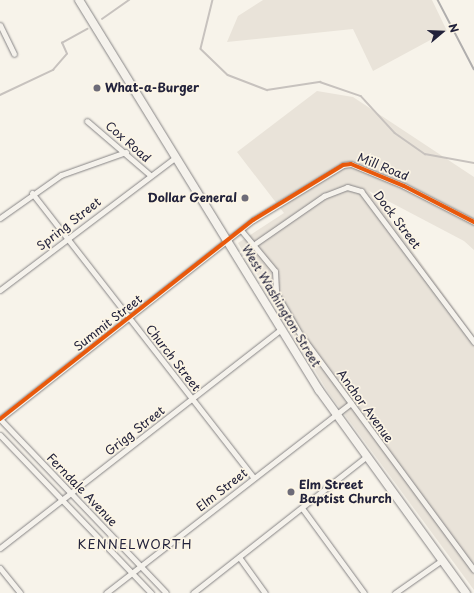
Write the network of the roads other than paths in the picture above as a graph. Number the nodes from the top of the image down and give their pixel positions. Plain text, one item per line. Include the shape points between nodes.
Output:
1 (79, 0) edge
2 (0, 25) edge
3 (14, 54) dead end
4 (87, 121) dead end
5 (126, 152) junction
6 (176, 157) junction
7 (150, 175) junction
8 (32, 193) junction
9 (0, 218) edge
10 (474, 222) edge
11 (241, 230) junction
12 (67, 238) junction
13 (227, 241) junction
14 (256, 243) junction
15 (0, 290) edge
16 (129, 319) junction
17 (281, 329) junction
18 (474, 342) edge
19 (192, 399) junction
20 (351, 403) junction
21 (336, 414) junction
22 (0, 419) edge
23 (0, 435) edge
24 (367, 456) junction
25 (254, 478) junction
26 (71, 493) junction
27 (62, 500) junction
28 (302, 508) junction
29 (0, 548) edge
30 (239, 557) junction
31 (442, 560) junction
32 (141, 567) junction
33 (0, 568) edge
34 (474, 570) edge
35 (132, 574) junction
36 (20, 593) edge
37 (106, 593) edge
38 (151, 593) edge
39 (166, 593) edge
40 (193, 593) edge
41 (265, 593) edge
42 (364, 593) edge
43 (396, 593) edge
44 (466, 593) edge

1 - 6 main road, West Washington Street
2 - 3 street
4 - 5 street, Cox Road
5 - 7 street, Cox Road
5 - 8 street via 82,165
6 - 7 street, Cox Road
6 - 13 main road, West Washington Street
7 - 12 street, Spring Street
8 - 9 street
8 - 12 street, Church Street
10 - 11 street, Mill Road via 404,186 348,164 264,212
11 - 13 street, Mill Road
11 - 14 street, Anchor Avenue
12 - 15 street, Spring Street
12 - 16 street, Church Street
13 - 16 street, Summit Street
13 - 17 main road, West Washington Street
14 - 18 street, Dock Street via 324,196 347,187 361,191
14 - 20 street, Anchor Avenue via 275,271 274,289 291,320
16 - 19 street, Church Street
16 - 22 street, Summit Street
17 - 19 street, Grigg Street
17 - 21 main road, West Washington Street
19 - 25 street, Church Street
19 - 26 street, Grigg Street
20 - 21 street, Elm Street
20 - 34 street, Anchor Avenue
21 - 24 main road, West Washington Street
21 - 25 street, Elm Street
22 - 26 street, Ferndale Avenue
23 - 27 street, Ferndale Avenue
24 - 28 street
24 - 31 main road, West Washington Street
25 - 32 street, Elm Street
26 - 27 street, Grigg Street
26 - 32 street, Ferndale Avenue
27 - 29 street, Grigg Street
27 - 35 street, Ferndale Avenue
28 - 30 street
28 - 42 street
30 - 40 street
30 - 41 street
31 - 43 street
31 - 44 main road, West Washington Street
32 - 35 street, Elm Street
32 - 39 street, Ferndale Avenue
33 - 36 street
35 - 37 street, Elm Street
35 - 38 street, Ferndale Avenue

